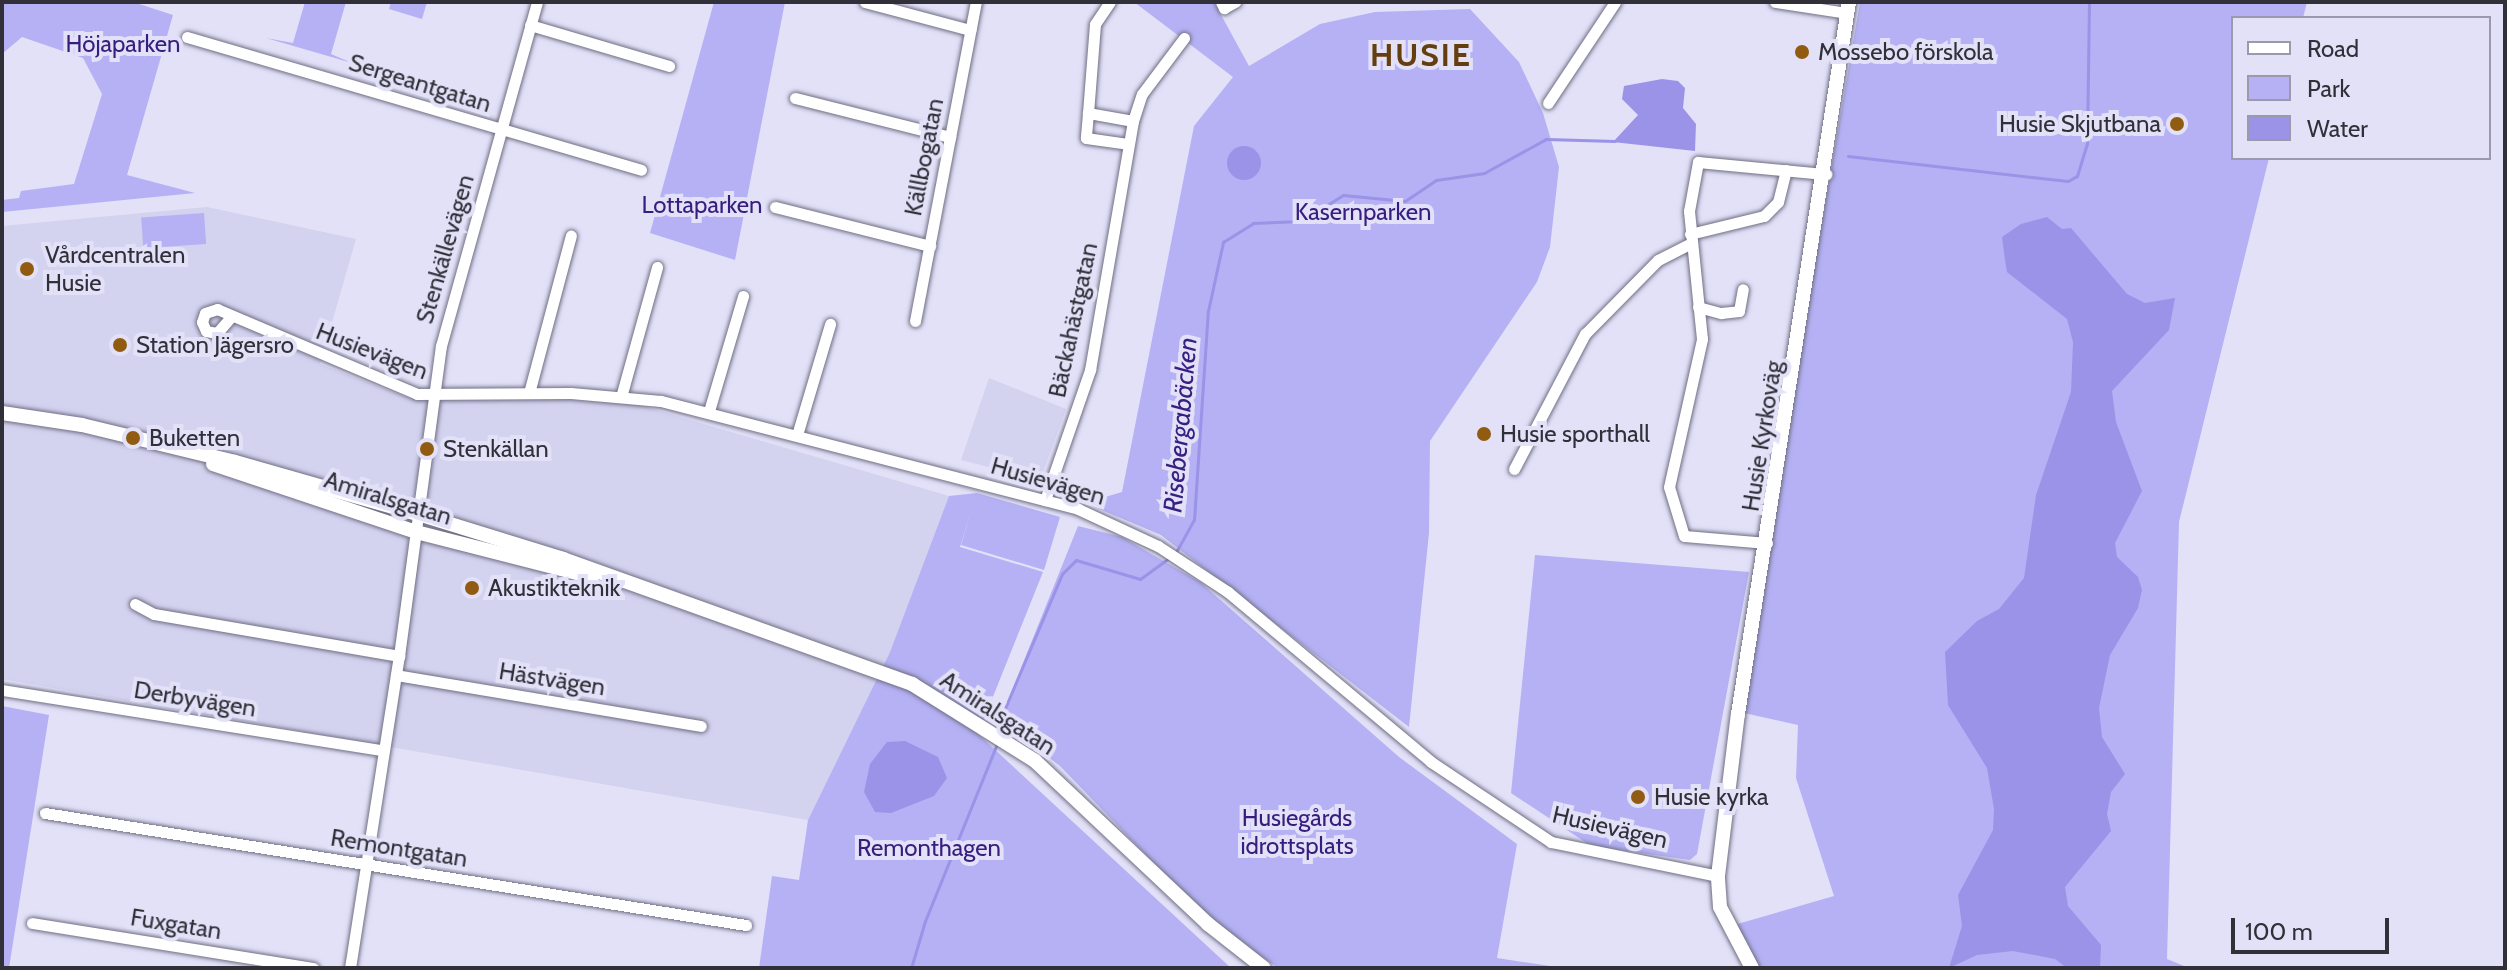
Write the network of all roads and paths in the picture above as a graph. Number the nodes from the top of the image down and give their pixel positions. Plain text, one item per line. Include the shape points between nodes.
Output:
1 (537, 2) edge
2 (865, 2) edge
3 (976, 2) edge
4 (1110, 2) edge
5 (1221, 2) edge
6 (1235, 2) edge
7 (1615, 2) edge
8 (1775, 2) edge
9 (1848, 8) edge
10 (530, 25) junction
11 (970, 30) junction
12 (187, 37) dead end
13 (1184, 38) dead end
14 (669, 66) dead end
15 (795, 98) dead end
16 (1548, 103) dead end
17 (1088, 113) junction
18 (1133, 121) junction
19 (501, 131) junction
20 (950, 137) junction
21 (1128, 144) junction
22 (641, 170) dead end
23 (1786, 170) junction
24 (1826, 174) junction
25 (775, 207) dead end
26 (571, 235) dead end
27 (1690, 239) junction
28 (930, 246) junction
29 (657, 267) dead end
30 (1743, 289) dead end
31 (743, 296) dead end
32 (1698, 307) junction
33 (230, 318) dead end
34 (915, 321) dead end
35 (830, 324) dead end
36 (529, 393) junction
37 (621, 397) junction
38 (433, 398) junction
39 (709, 411) junction
40 (2, 413) edge
41 (797, 435) junction
42 (163, 445) junction
43 (1514, 469) dead end
44 (1045, 500) junction
45 (418, 514) junction
46 (416, 532) junction
47 (1767, 543) junction
48 (651, 590) junction
49 (135, 604) dead end
50 (399, 656) junction
51 (396, 675) junction
52 (2, 690) edge
53 (701, 726) dead end
54 (382, 750) junction
55 (45, 813) dead end
56 (365, 866) junction
57 (1718, 876) junction
58 (32, 923) dead end
59 (746, 925) dead end
60 (313, 968) edge
61 (350, 968) edge
62 (1264, 968) edge
63 (1752, 968) edge

1 - 10 street, Stenkällevägen
2 - 11 street
3 - 11 street, Källbogatan
4 - 17 street via 1095,24
5 - 6 street via 1224,8
7 - 16 street
8 - 9 street
9 - 24 street, Husie Kyrkoväg
10 - 14 street
10 - 19 street, Stenkällevägen
11 - 20 street, Källbogatan
12 - 19 street, Sergeantgatan
13 - 18 street, Bäckahästgatan via 1142,94
15 - 20 street
17 - 18 street
17 - 21 street via 1086,138
18 - 21 street, Bäckahästgatan
19 - 22 street, Sergeantgatan
19 - 38 street, Stenkällevägen via 444,333
20 - 28 street, Källbogatan
21 - 44 street, Bäckahästgatan via 1090,370
23 - 24 street
23 - 27 street via 1778,202 1764,216
23 - 27 street via 1698,162
24 - 47 street, Husie Kyrkoväg
25 - 28 street
26 - 36 street
27 - 32 street
27 - 43 street via 1658,260 1585,334
28 - 34 street, Källbogatan
29 - 37 street
30 - 32 street via 1739,311
31 - 39 street
32 - 47 street via 1702,339 1669,487 1684,536
33 - 38 street, Husievägen
35 - 41 street
36 - 37 street, Husievägen
36 - 38 street, Husievägen
37 - 39 street, Husievägen
38 - 45 street, Stenkällevägen
39 - 41 street, Husievägen
40 - 42 street, Amiralsgatan
41 - 44 street, Husievägen
42 - 45 street, Amiralsgatan
42 - 46 street, Amiralsgatan
44 - 57 street, Husievägen via 1113,523 1187,563 1492,808 1551,842
45 - 46 street, Stenkällevägen
45 - 48 street, Amiralsgatan
46 - 48 street, Amiralsgatan
46 - 50 street, Stenkällevägen
47 - 57 street, Husie Kyrkoväg
48 - 62 street, Amiralsgatan via 912,684 978,721 1059,780 1208,924
49 - 50 street via 154,614
50 - 51 street, Stenkällevägen
51 - 53 street, Hästvägen
51 - 54 street, Stenkällevägen
52 - 54 street, Derbyvägen
54 - 56 street
55 - 56 street, Remontgatan
56 - 59 street, Remontgatan
56 - 61 street
57 - 63 street via 1720,907
58 - 60 street, Fuxgatan

